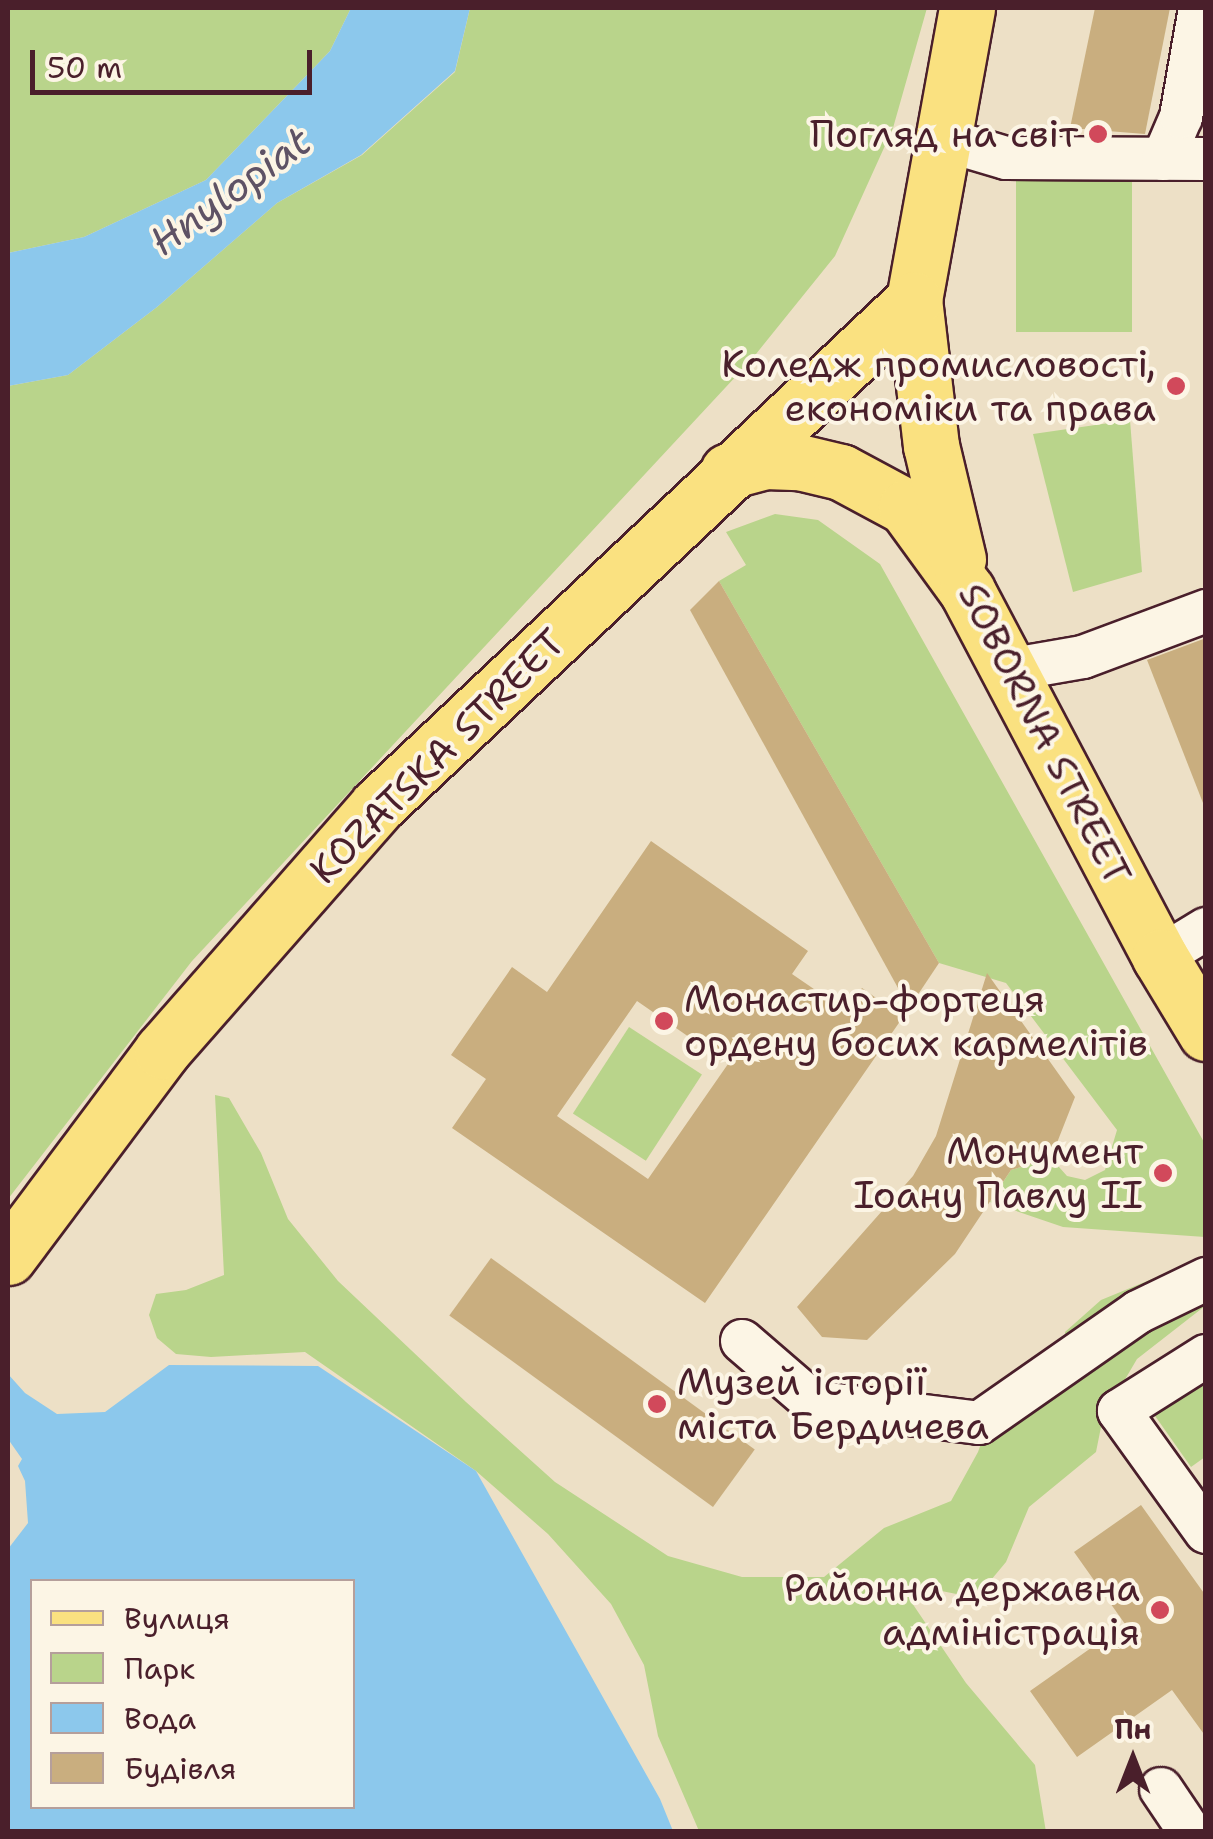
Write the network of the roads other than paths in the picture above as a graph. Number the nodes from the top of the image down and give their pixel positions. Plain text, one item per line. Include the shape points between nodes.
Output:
1 (967, 8) edge
2 (1200, 8) edge
3 (942, 139) junction
4 (1163, 159) junction
5 (1206, 159) edge
6 (914, 300) junction
7 (728, 471) junction
8 (967, 591) junction
9 (1206, 611) edge
10 (1008, 670) junction
11 (1206, 929) edge
12 (1160, 957) junction
13 (1206, 1034) edge
14 (8, 1256) edge
15 (1206, 1279) edge
16 (742, 1341) dead end
17 (1206, 1356) edge
18 (1206, 1532) edge
19 (1161, 1789) dead end
20 (1190, 1832) edge

1 - 3 main road, SOBORNA STREET
2 - 4 lane via 1181,117
3 - 4 lane via 1006,158
3 - 6 main road, SOBORNA STREET
4 - 5 lane
6 - 7 main road, KOZATSKA STREET
6 - 8 main road, SOBORNA STREET via 931,446
7 - 8 main road via 765,461 799,462 879,490 906,507
7 - 14 main road, KOZATSKA STREET via 376,806 162,1051
8 - 10 main road, SOBORNA STREET
9 - 10 lane via 1082,657
10 - 12 main road, SOBORNA STREET
11 - 12 lane
12 - 13 main road, SOBORNA STREET
15 - 16 lane via 1138,1312 978,1424 812,1402
17 - 18 lane via 1120,1411
19 - 20 lane

